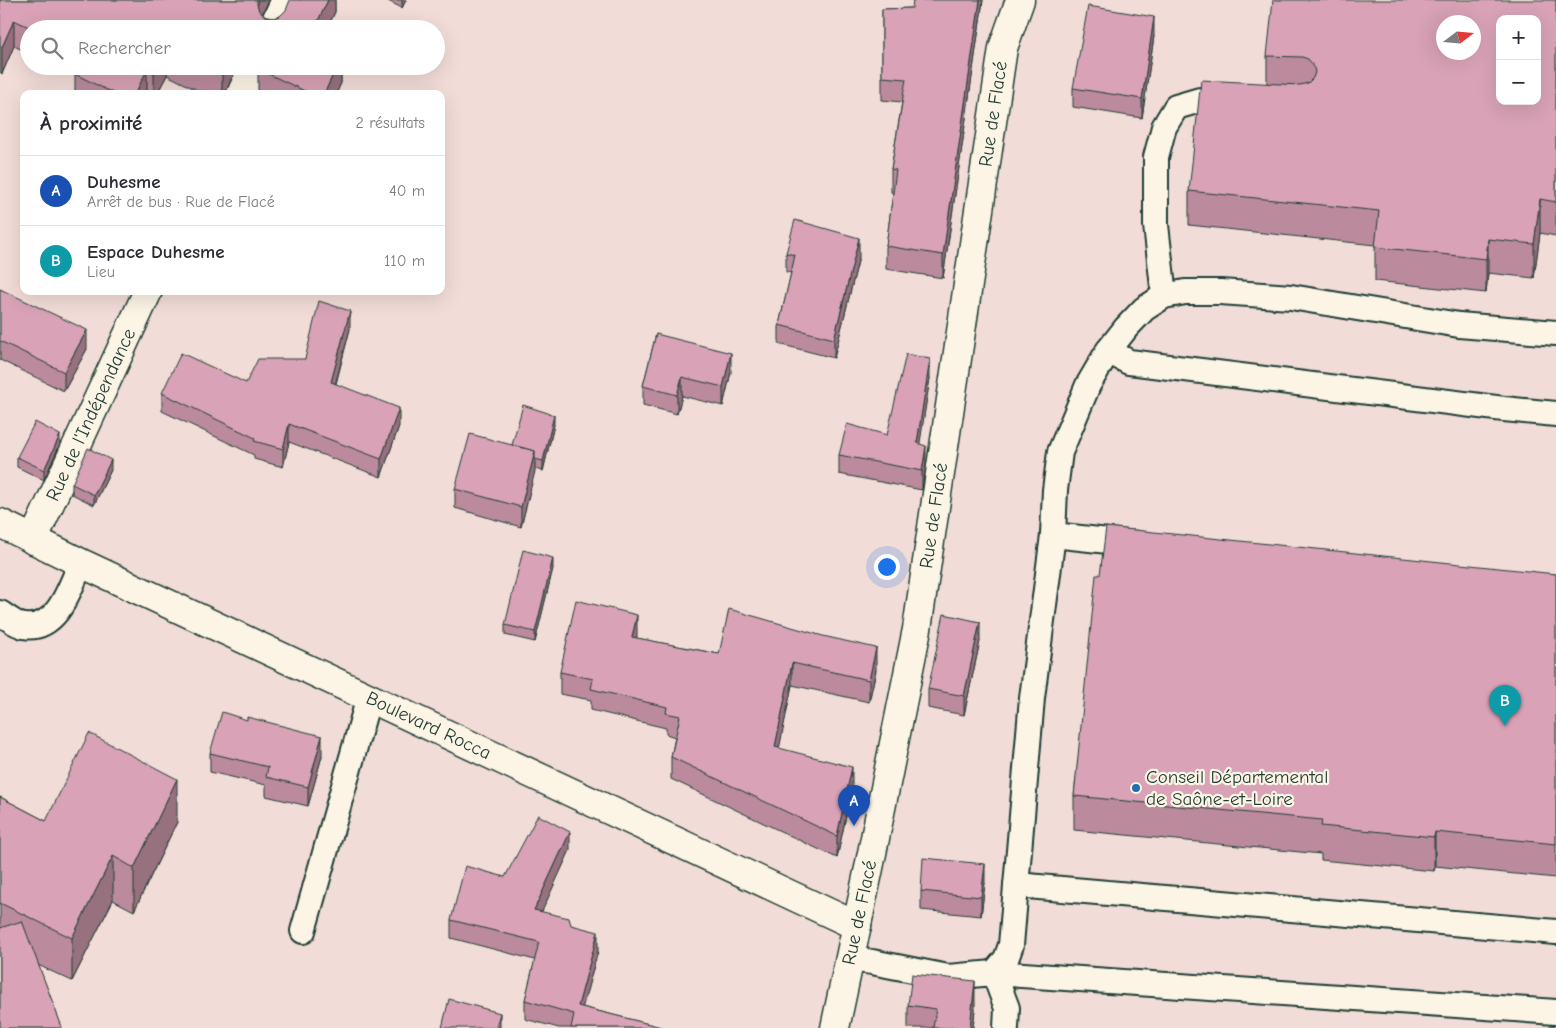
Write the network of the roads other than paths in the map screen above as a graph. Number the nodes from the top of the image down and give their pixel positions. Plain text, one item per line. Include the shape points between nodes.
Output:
1 (286, 0) edge
2 (1020, 0) edge
3 (276, 20) edge
4 (250, 75) edge
5 (243, 90) edge
6 (1255, 102) edge
7 (146, 295) edge
8 (1164, 296) junction
9 (1556, 333) edge
10 (1108, 351) junction
11 (1556, 414) edge
12 (0, 523) edge
13 (1053, 535) junction
14 (33, 540) junction
15 (1162, 547) edge
16 (81, 563) junction
17 (0, 613) edge
18 (369, 697) junction
19 (1016, 884) junction
20 (857, 926) junction
21 (302, 931) dead end
22 (1556, 932) edge
23 (850, 959) junction
24 (994, 973) junction
25 (1556, 1012) edge
26 (836, 1028) edge
27 (1006, 1028) edge

1 - 3 street
2 - 20 street, Rue de Flacé via 1003,48 917,629
4 - 5 street
6 - 8 lane via 1200,100 1176,107 1164,128 1156,157 1156,225
7 - 14 street, Rue de l'Indépendance
8 - 9 lane via 1220,292 1291,298 1459,324
8 - 10 lane via 1144,309
10 - 11 lane via 1129,362
10 - 13 lane via 1088,385 1060,452
12 - 14 street, Boulevard Rocca
13 - 15 lane
13 - 19 lane via 1032,698
14 - 16 street, Boulevard Rocca
16 - 17 lane via 62,607 42,625 23,626
16 - 18 street, Boulevard Rocca
18 - 20 street, Boulevard Rocca
18 - 21 lane
19 - 22 lane
19 - 24 lane via 1011,945 1006,959
20 - 23 street, Rue de Flacé
23 - 24 lane via 948,977
23 - 26 street, Rue de Flacé
24 - 25 lane
24 - 27 lane via 1007,1008

